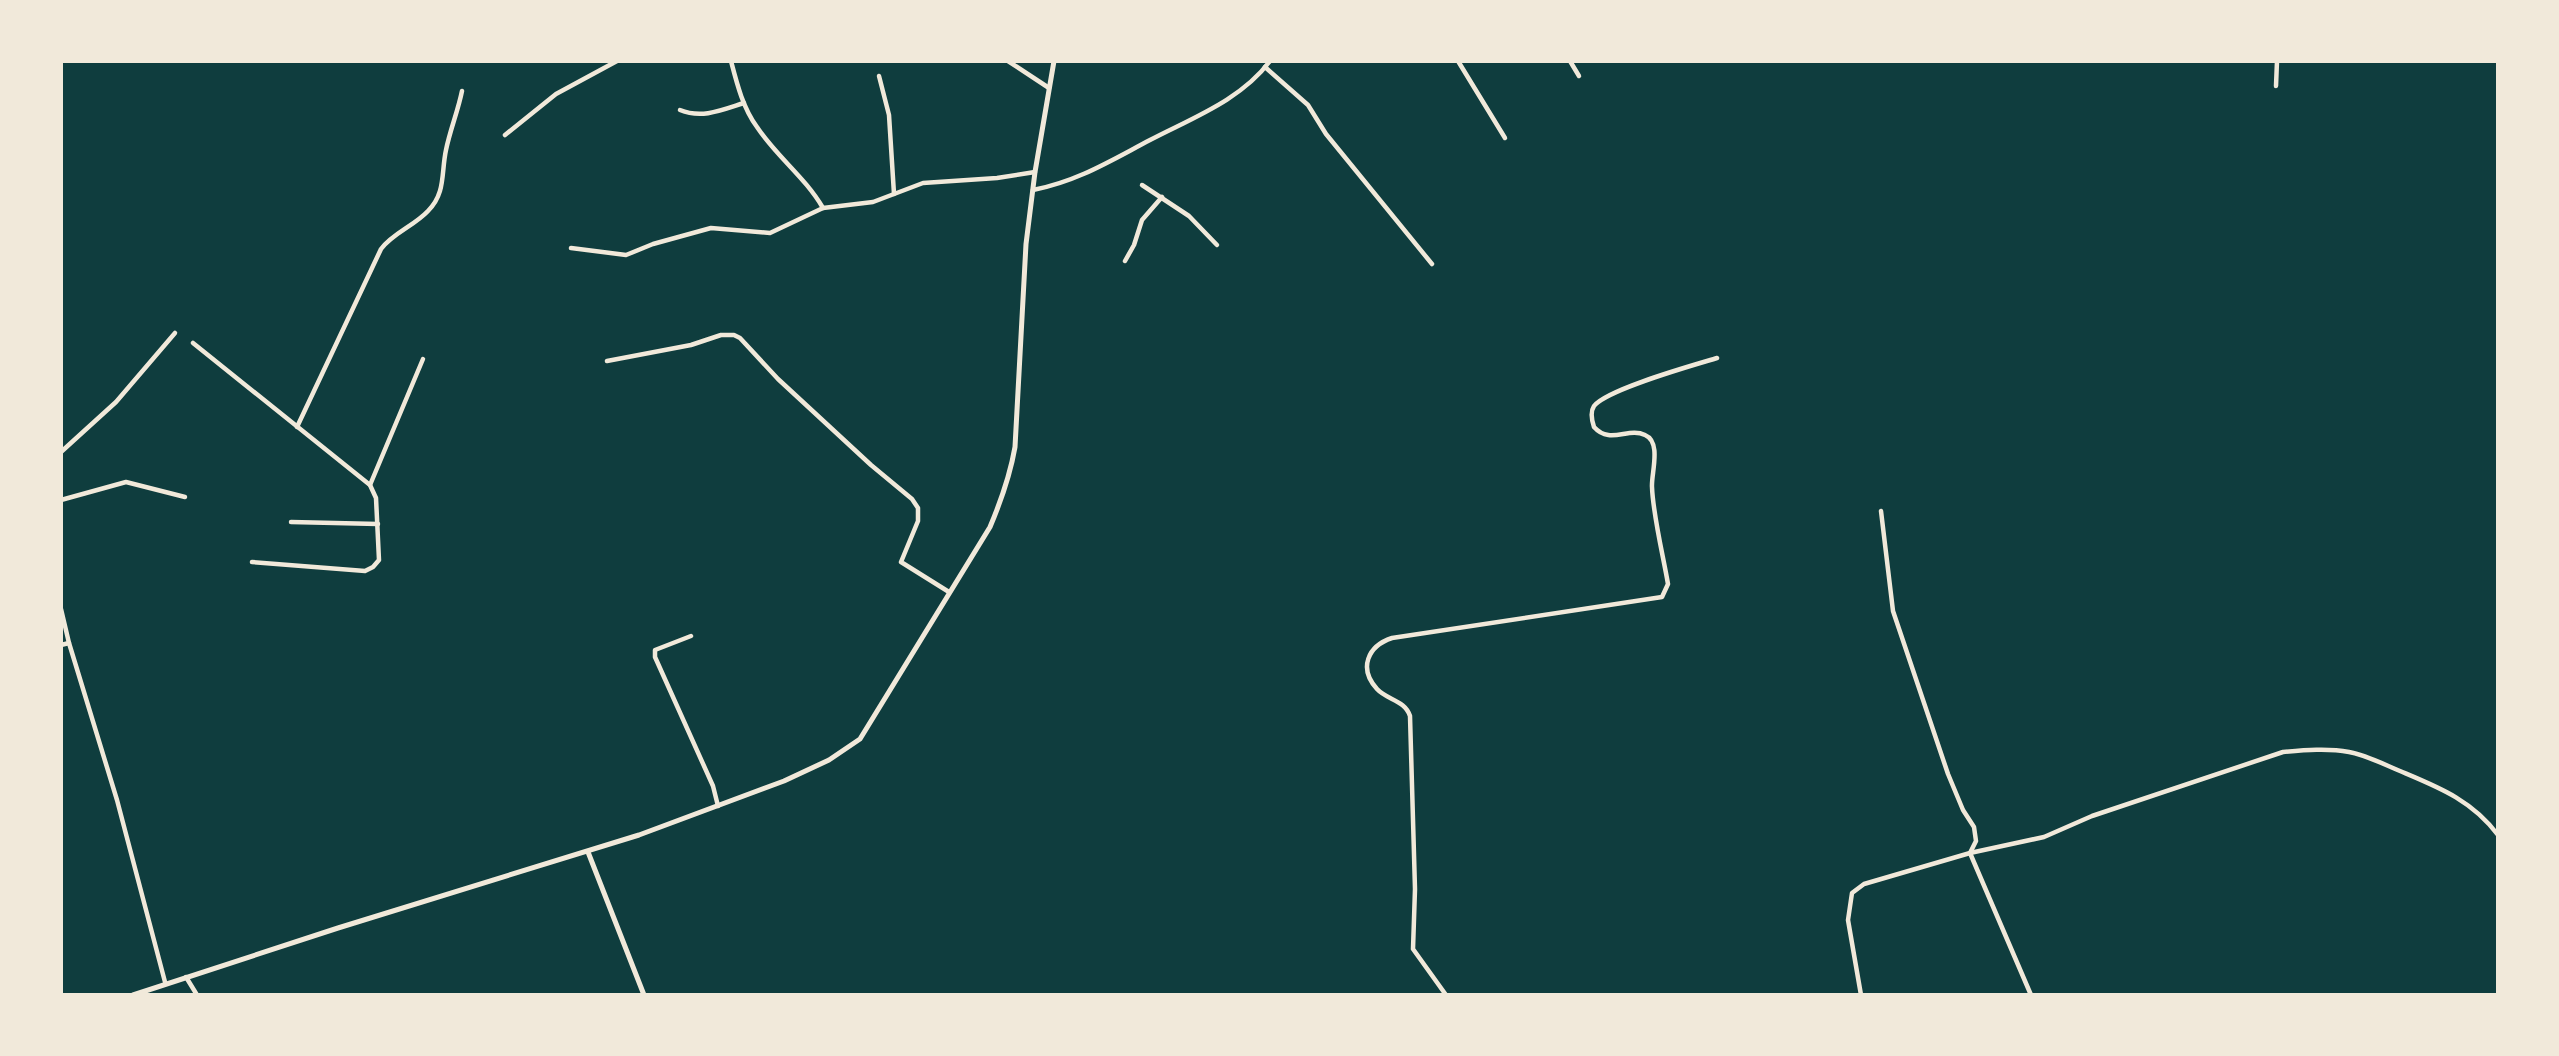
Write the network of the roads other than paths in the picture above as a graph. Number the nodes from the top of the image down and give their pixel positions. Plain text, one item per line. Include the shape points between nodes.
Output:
1 (617, 61) edge
2 (731, 61) edge
3 (1007, 61) edge
4 (1054, 61) edge
5 (1270, 61) edge
6 (1458, 61) edge
7 (1570, 61) edge
8 (2277, 61) edge
9 (1265, 67) junction
10 (879, 76) dead end
11 (1579, 76) dead end
12 (2276, 86) dead end
13 (1049, 88) junction
14 (462, 91) dead end
15 (744, 103) junction
16 (680, 110) dead end
17 (505, 135) dead end
18 (1505, 138) dead end
19 (1035, 172) junction
20 (1142, 185) dead end
21 (1033, 190) junction
22 (894, 194) junction
23 (1162, 197) junction
24 (823, 208) junction
25 (1217, 245) dead end
26 (571, 248) dead end
27 (1125, 261) dead end
28 (1432, 264) dead end
29 (175, 333) dead end
30 (193, 343) dead end
31 (1717, 358) dead end
32 (423, 359) dead end
33 (607, 361) dead end
34 (297, 427) junction
35 (61, 452) edge
36 (370, 485) junction
37 (185, 497) dead end
38 (61, 500) edge
39 (1881, 512) dead end
40 (291, 522) dead end
41 (378, 524) junction
42 (252, 562) dead end
43 (949, 592) junction
44 (61, 609) edge
45 (691, 636) dead end
46 (69, 643) junction
47 (61, 645) edge
48 (719, 807) junction
49 (2498, 835) edge
50 (587, 852) junction
51 (1970, 853) junction
52 (185, 977) junction
53 (165, 982) junction
54 (136, 994) edge
55 (197, 995) edge
56 (644, 995) edge
57 (1446, 995) edge
58 (1861, 995) edge
59 (2031, 995) edge

1 - 17 street via 556,94
2 - 15 street
3 - 13 street
4 - 13 street
5 - 9 street
6 - 18 street
7 - 11 street
8 - 12 street
9 - 21 street via 1244,89 1200,115 1095,170
9 - 28 street via 1308,105 1326,134
10 - 22 street via 889,115
13 - 19 street
14 - 34 street via 438,198 381,249
15 - 16 street via 712,113
15 - 24 street via 758,129 809,185
19 - 21 street
19 - 22 street via 923,184
20 - 23 street
21 - 43 street via 1011,470 990,527
22 - 24 street via 873,202
23 - 25 street
23 - 27 street via 1142,220
24 - 26 street via 770,233 710,228 626,255
29 - 35 street via 116,402
30 - 34 street
31 - 57 street via 1608,396 1592,412 1594,427 1604,435 1635,434 1651,439 1652,487 1668,584 1662,597 1392,638 1371,650 1367,662 1371,680 1378,690 1404,705 1410,716 1413,949
32 - 36 street
33 - 43 street via 721,335 740,338 778,379 912,499 918,521 901,562
34 - 36 street
36 - 41 street
37 - 38 street via 126,482
39 - 51 street via 1893,611 1948,774 1974,827 1976,841
40 - 41 street
41 - 42 street via 379,561 365,571
43 - 48 street via 860,739 828,760
44 - 46 street
45 - 48 street via 655,650 655,657
46 - 47 street
46 - 53 street
48 - 50 street
49 - 51 street via 2467,803 2443,788 2348,751 2309,750 2284,752 2154,794 2044,837
50 - 52 street
50 - 56 street
51 - 58 street via 1864,884 1852,893 1848,920
51 - 59 street
52 - 53 street
52 - 55 street
53 - 54 street

